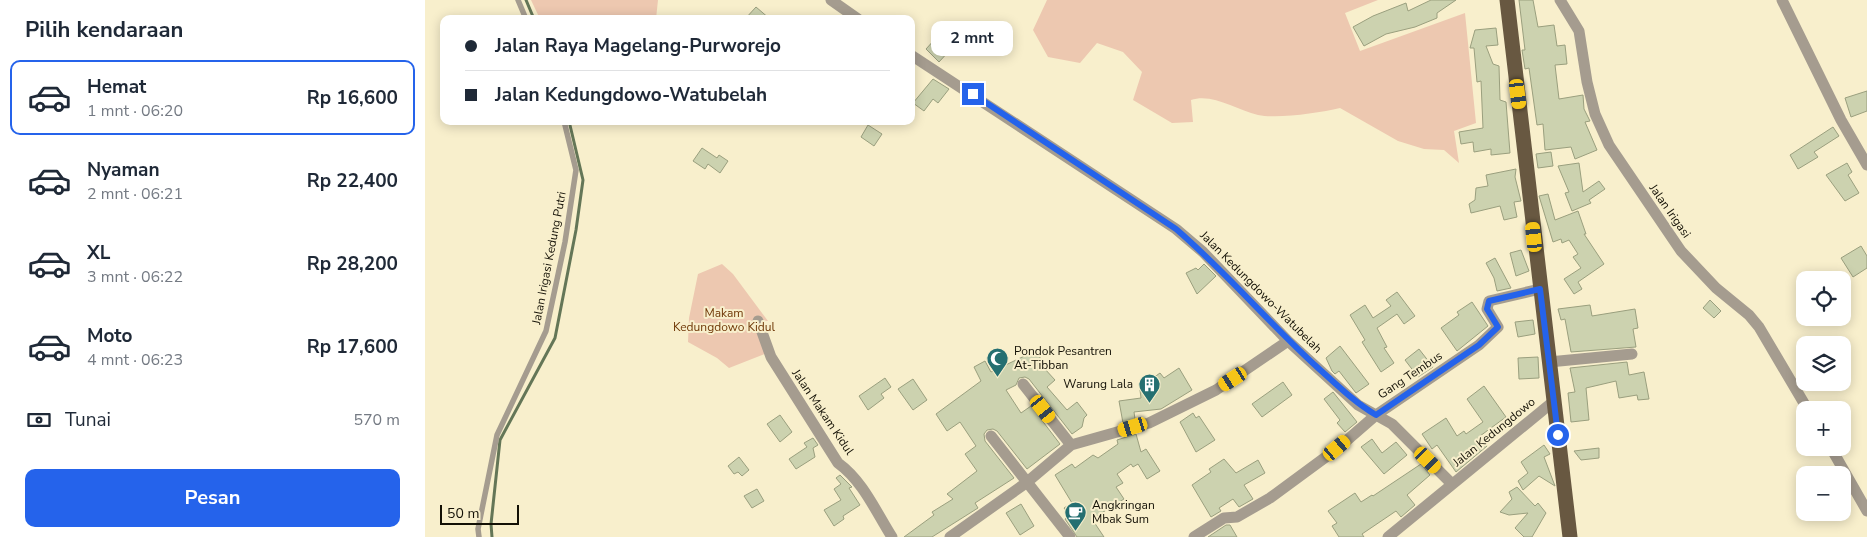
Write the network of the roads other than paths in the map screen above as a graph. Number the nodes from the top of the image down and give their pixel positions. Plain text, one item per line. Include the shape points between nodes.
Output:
1 (518, 0) edge
2 (831, 0) edge
3 (1507, 0) edge
4 (1560, 0) edge
5 (1782, 0) edge
6 (524, 15) edge
7 (852, 15) edge
8 (915, 58) edge
9 (565, 125) edge
10 (1867, 165) edge
11 (1540, 289) junction
12 (758, 321) dead end
13 (1288, 341) junction
14 (1632, 354) dead end
15 (1549, 362) junction
16 (1023, 384) dead end
17 (1554, 401) junction
18 (1803, 401) edge
19 (1376, 415) junction
20 (991, 436) dead end
21 (1071, 445) junction
22 (1836, 456) edge
23 (1026, 483) junction
24 (1452, 484) junction
25 (1867, 512) edge
26 (479, 537) edge
27 (892, 537) edge
28 (950, 537) edge
29 (1070, 537) edge
30 (1194, 537) edge
31 (1388, 537) edge
32 (1570, 537) edge

1 - 6 lane
2 - 7 street
3 - 11 main road
4 - 18 street, Jalan Irigasi via 1579,31 1595,114 1609,145 1681,251 1759,327
5 - 10 street via 1841,120
8 - 13 street, Jalan Kedungdowo-Watubelah via 1176,229 1203,252
9 - 26 lane, Jalan Irigasi Kedung Putri via 576,170 565,242 546,331 497,435
11 - 15 main road
11 - 19 street, Gang Tembus via 1489,301 1487,309 1498,327 1479,345
12 - 27 street, Jalan Makam Kidul via 771,357 838,462 880,514
13 - 19 street, Jalan Kedungdowo-Watubelah via 1358,405
13 - 21 street via 1216,390 1149,423
14 - 15 street
15 - 17 main road
16 - 21 street
17 - 24 street, Jalan Kedungdowo
17 - 32 main road
19 - 24 street, Jalan Kedungdowo-Watubelah via 1393,424
19 - 30 street, Gang Tembus via 1271,498 1237,517 1224,518
20 - 23 street
21 - 23 street
22 - 25 street
23 - 28 street
23 - 29 street
24 - 31 street, Jalan Kedungdowo

